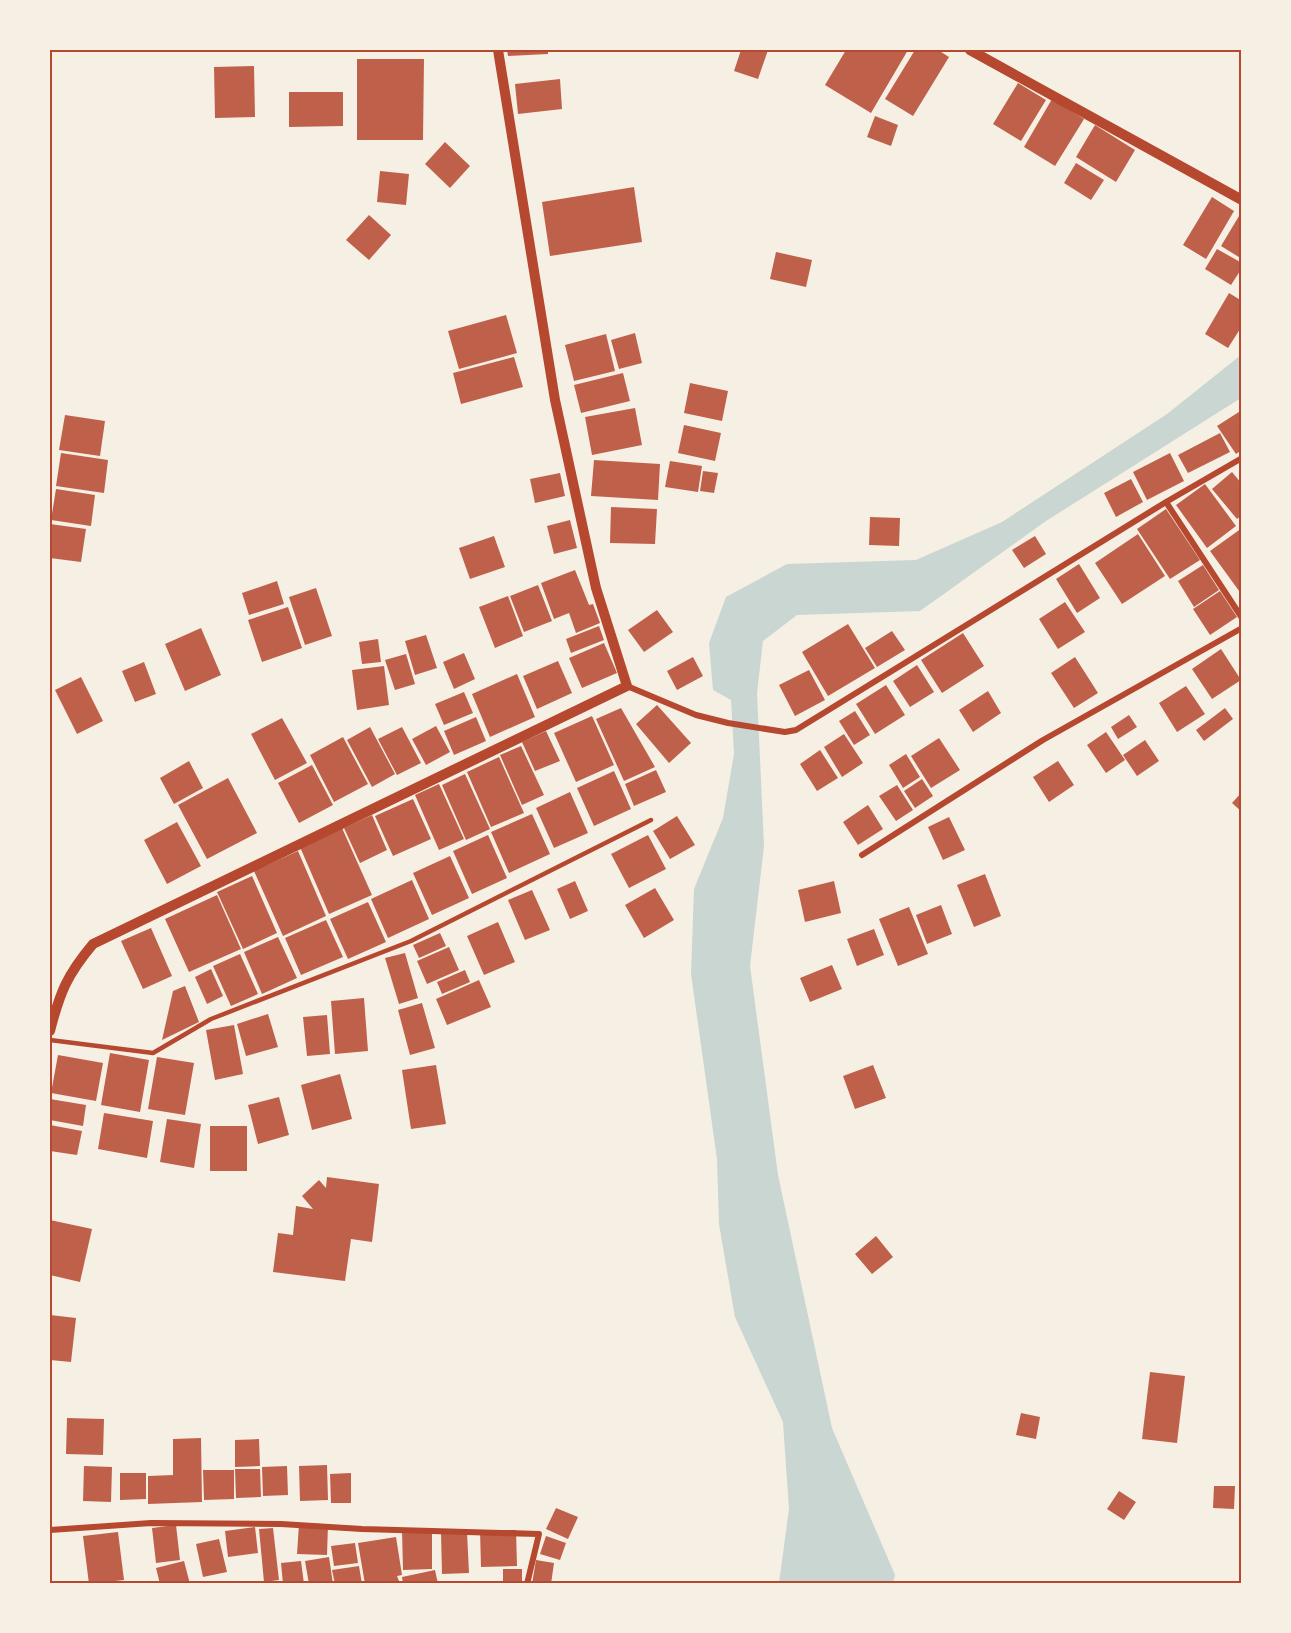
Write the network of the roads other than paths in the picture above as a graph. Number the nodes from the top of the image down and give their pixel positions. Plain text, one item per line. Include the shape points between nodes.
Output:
1 (498, 50) edge
2 (970, 50) edge
3 (1242, 200) edge
4 (1242, 458) edge
5 (1166, 502) junction
6 (1242, 618) edge
7 (1242, 628) edge
8 (627, 686) junction
9 (651, 820) dead end
10 (862, 855) dead end
11 (50, 1030) edge
12 (50, 1040) edge
13 (50, 1530) edge
14 (527, 1584) edge

1 - 8 street via 555,400 596,588
2 - 3 street
4 - 5 street
5 - 6 street
5 - 8 street via 796,730 785,732 696,715
7 - 10 street via 1043,740
8 - 11 street via 93,944 73,968 59,997
9 - 12 lane via 411,941 211,1019 153,1053
13 - 14 street via 152,1523 281,1524 539,1534

